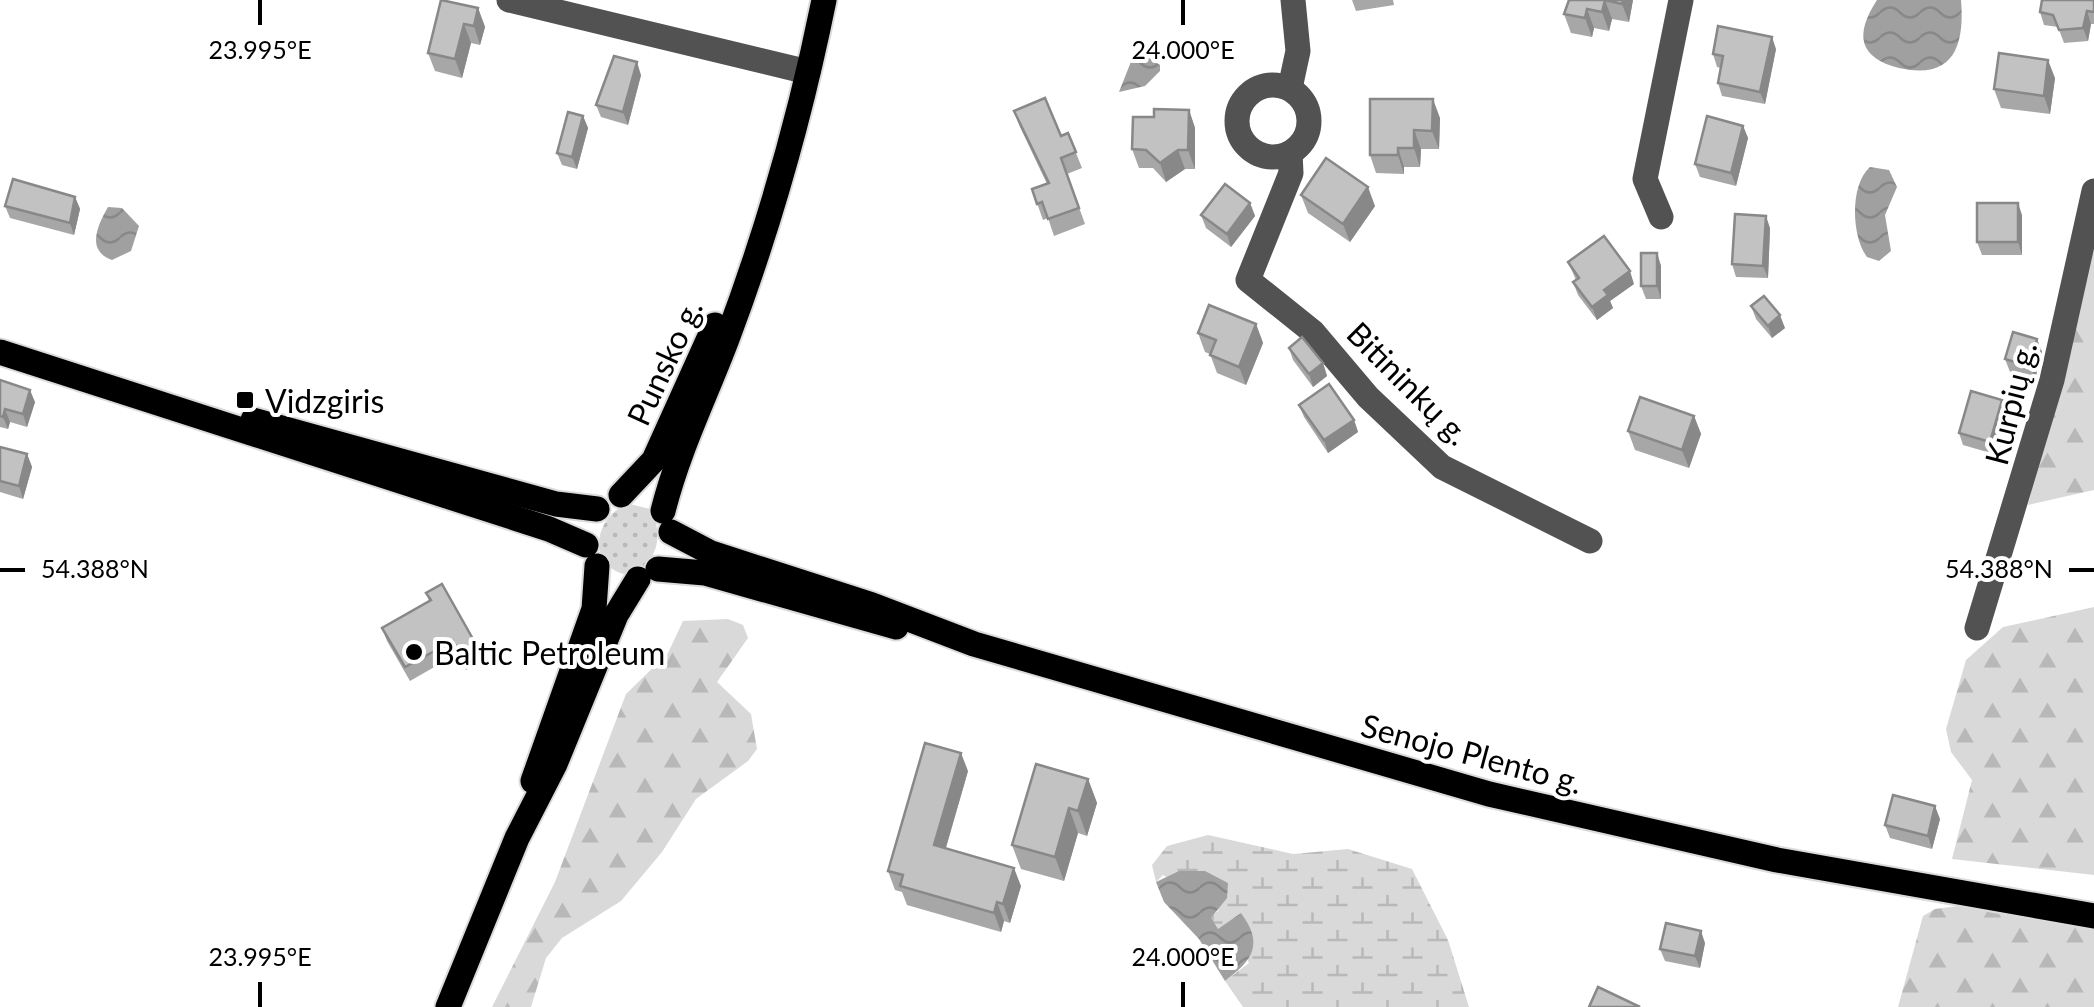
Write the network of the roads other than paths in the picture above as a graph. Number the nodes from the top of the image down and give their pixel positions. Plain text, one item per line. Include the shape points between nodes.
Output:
1 (509, 0) edge
2 (824, 0) edge
3 (1293, 0) edge
4 (1681, 0) edge
5 (808, 72) junction
6 (1290, 88) junction
7 (1290, 153) junction
8 (2094, 191) edge
9 (1661, 217) dead end
10 (755, 250) junction
11 (0, 352) edge
12 (170, 404) junction
13 (621, 495) junction
14 (596, 509) junction
15 (667, 522) junction
16 (1590, 540) dead end
17 (591, 556) junction
18 (648, 574) junction
19 (1978, 628) dead end
20 (974, 644) junction
21 (517, 838) junction
22 (2094, 916) edge
23 (448, 1007) edge

1 - 5 street
2 - 5 main road, Punsko g.
3 - 6 street via 1298,51
4 - 9 street via 1645,179
5 - 10 main road, Punsko g.
6 - 7 street via 1310,115 1306,138
6 - 7 street via 1257,88 1237,115 1247,146 1267,157
7 - 16 street, Bitininkų g. via 1291,173 1248,280 1313,332 1368,397 1442,467
8 - 19 street, Kurpių g. via 2052,380
10 - 13 main road, Punsko g. via 654,460
10 - 15 main road, Punsko g. via 674,468
11 - 12 main road
12 - 14 main road via 240,416 556,504
12 - 17 main road via 250,436 548,529
13 - 14 main road
13 - 15 main road via 637,495
14 - 17 main road via 589,520
15 - 18 main road via 666,558
15 - 20 main road, Senojo Plento g. via 711,553
17 - 18 main road via 623,580
17 - 21 main road via 594,608
18 - 20 main road, Senojo Plento g. via 704,574
18 - 21 main road via 616,615 556,764
20 - 22 main road, Senojo Plento g. via 1489,794 1777,860
21 - 23 main road

